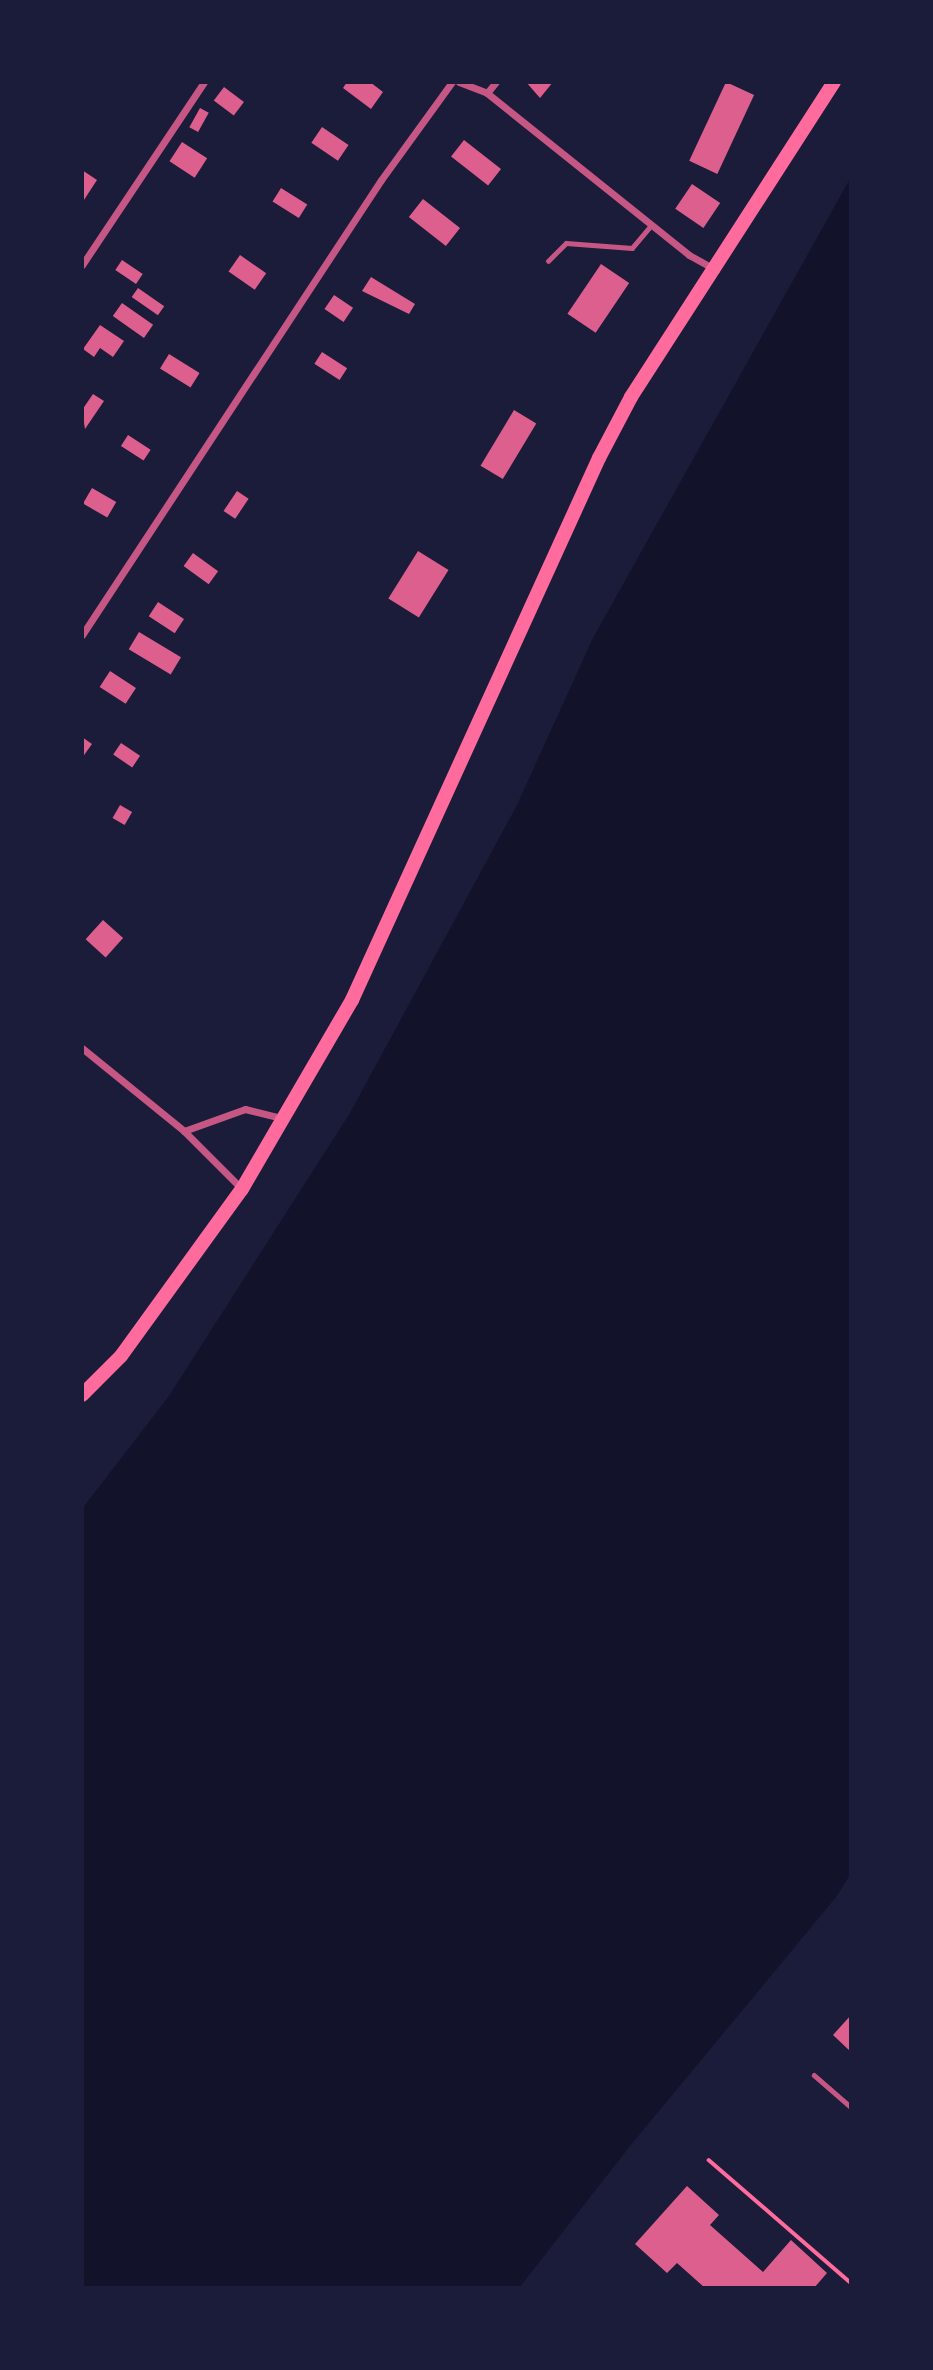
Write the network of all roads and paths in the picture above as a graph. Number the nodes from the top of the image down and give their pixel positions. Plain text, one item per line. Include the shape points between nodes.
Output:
1 (204, 82) edge
2 (452, 82) edge
3 (459, 82) edge
4 (496, 82) edge
5 (834, 82) edge
6 (487, 93) junction
7 (651, 224) junction
8 (548, 261) dead end
9 (82, 265) edge
10 (716, 270) junction
11 (82, 635) edge
12 (82, 1048) edge
13 (283, 1118) junction
14 (184, 1131) junction
15 (242, 1189) junction
16 (82, 1395) edge
17 (814, 2075) dead end
18 (851, 2107) edge
19 (709, 2160) dead end
20 (851, 2283) edge

1 - 9 street
2 - 11 street via 373,191
3 - 6 street
4 - 6 street
5 - 10 main road
6 - 7 street
7 - 8 lane via 632,248 566,243
7 - 10 street
10 - 13 main road via 631,397 599,458 352,1000
12 - 14 street
13 - 14 street via 245,1110
13 - 15 main road
14 - 15 street
15 - 16 main road via 121,1356
17 - 18 lane
19 - 20 path

